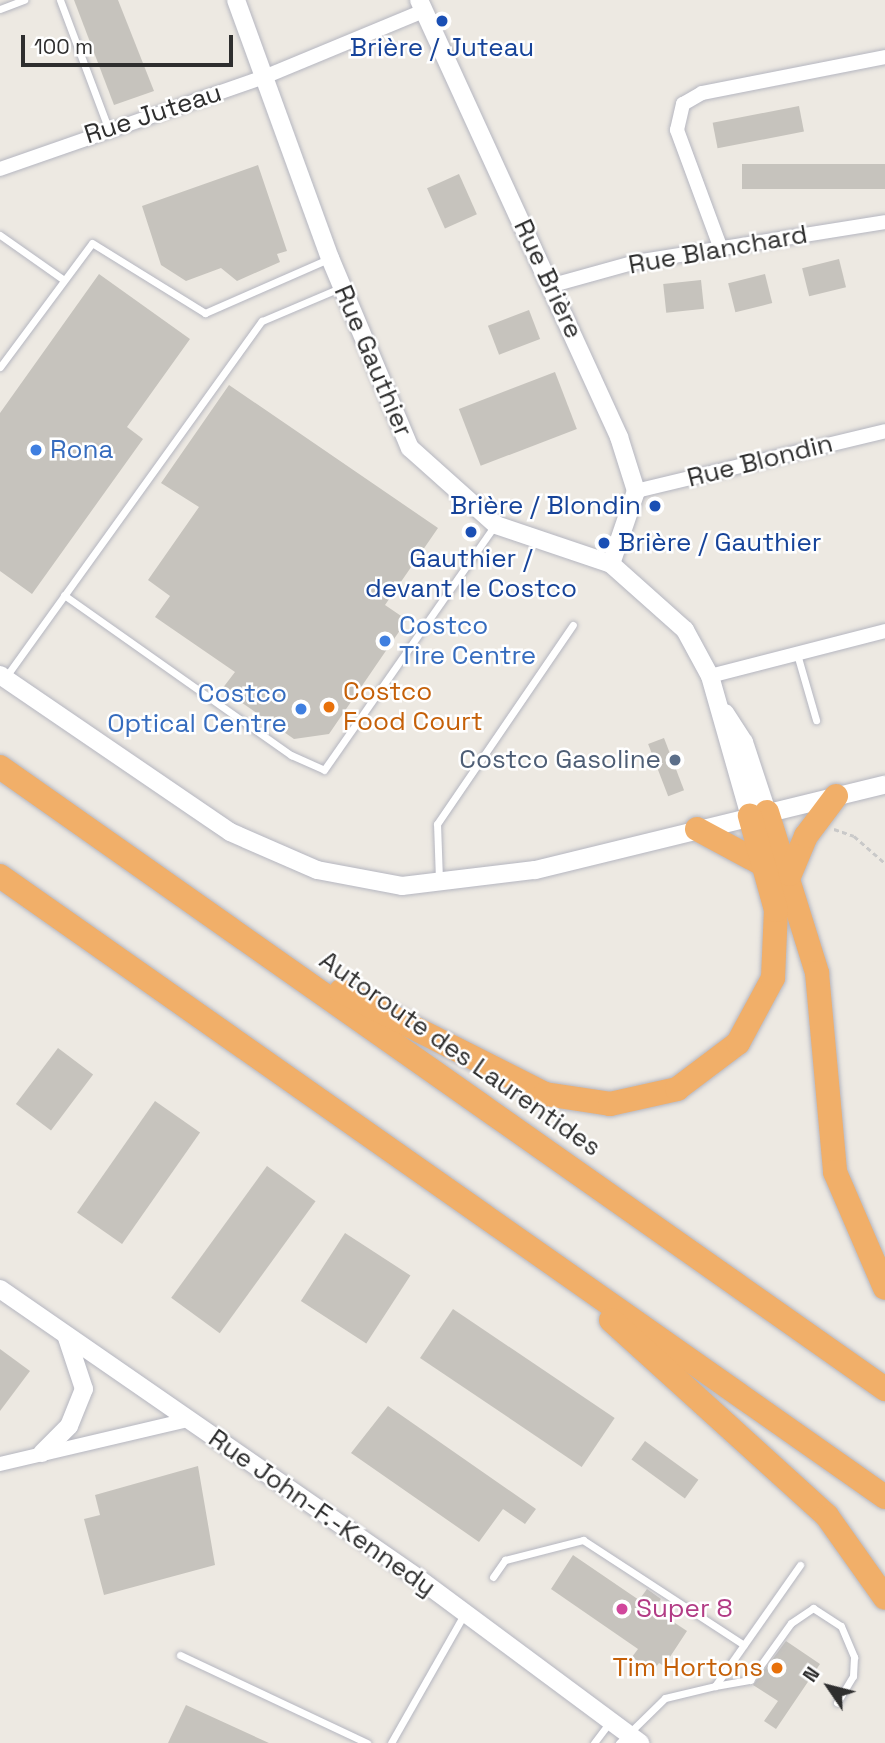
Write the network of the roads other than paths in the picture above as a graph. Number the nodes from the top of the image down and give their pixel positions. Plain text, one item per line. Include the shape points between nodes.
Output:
1 (24, 0) edge
2 (60, 0) edge
3 (236, 0) edge
4 (421, 5) edge
5 (0, 9) edge
6 (885, 57) edge
7 (264, 77) junction
8 (108, 128) junction
9 (0, 169) edge
10 (885, 222) edge
11 (0, 235) edge
12 (721, 249) junction
13 (330, 258) junction
14 (61, 278) junction
15 (553, 285) junction
16 (342, 287) junction
17 (0, 367) edge
18 (885, 431) edge
19 (636, 491) junction
20 (496, 525) junction
21 (611, 564) junction
22 (64, 595) junction
23 (573, 625) dead end
24 (885, 631) edge
25 (797, 653) junction
26 (710, 676) junction
27 (2, 677) edge
28 (816, 720) dead end
29 (0, 767) edge
30 (885, 785) edge
31 (836, 796) junction
32 (759, 814) junction
33 (697, 829) junction
34 (764, 866) junction
35 (790, 874) junction
36 (0, 876) edge
37 (439, 884) junction
38 (243, 937) junction
39 (539, 1253) junction
40 (885, 1288) edge
41 (0, 1289) edge
42 (65, 1335) junction
43 (885, 1389) edge
44 (188, 1420) junction
45 (42, 1453) junction
46 (0, 1464) edge
47 (885, 1497) edge
48 (800, 1565) dead end
49 (493, 1577) dead end
50 (885, 1598) edge
51 (465, 1613) junction
52 (744, 1646) junction
53 (180, 1655) dead end
54 (715, 1686) junction
55 (837, 1703) dead end
56 (611, 1721) junction
57 (629, 1740) edge
58 (367, 1743) edge
59 (391, 1743) edge
60 (594, 1743) edge

1 - 5 lane
2 - 8 lane
3 - 7 street, Rue Gauthier
4 - 7 street, Rue Juteau
4 - 15 street, Rue Brière
6 - 12 street via 702,93 683,104 677,131
7 - 8 street, Rue Juteau
7 - 13 street, Rue Gauthier
8 - 9 street, Rue Juteau
10 - 12 street, Rue Blanchard
11 - 14 lane
12 - 15 street, Rue Blanchard via 636,262
13 - 14 lane via 205,313 98,243
13 - 16 street, Rue Gauthier
14 - 17 lane
15 - 19 street, Rue Brière
16 - 20 street, Rue Gauthier via 410,447
16 - 22 lane via 262,321
18 - 19 street, Rue Blondin
19 - 21 street
20 - 21 street, Rue Gauthier
20 - 22 lane via 324,770 291,755
21 - 26 street, Rue Gauthier via 685,630
22 - 27 lane
23 - 37 lane via 437,824
24 - 25 street
25 - 26 street
25 - 28 lane
26 - 32 street, Rue Gauthier
27 - 37 street via 230,832 317,870 402,886
29 - 38 highway, Autoroute des Laurentides
30 - 31 street
31 - 32 street
31 - 35 highway via 806,836
32 - 33 street
32 - 34 highway
32 - 35 highway
33 - 34 highway
33 - 37 street via 535,870
34 - 38 highway via 779,943 769,989 752,1023 699,1077 625,1103 569,1100 514,1082
35 - 40 highway via 817,973 835,1172
36 - 39 highway
38 - 43 highway, Autoroute des Laurentides
39 - 47 highway
39 - 50 highway via 820,1509 860,1556
41 - 42 street, Rue John-F.-Kennedy
42 - 44 street, Rue John-F.-Kennedy
42 - 45 street via 83,1369 84,1389 69,1426
44 - 45 street
44 - 51 street, Rue John-F.-Kennedy
45 - 46 street
48 - 52 lane
49 - 52 lane via 505,1560 583,1540
51 - 56 street, Rue John-F.-Kennedy
51 - 59 lane
52 - 54 lane
53 - 58 lane
54 - 55 lane via 750,1680 791,1623 813,1608 841,1626 854,1657 853,1676
54 - 57 lane via 665,1698
56 - 57 street, Rue John-F.-Kennedy
56 - 60 lane

